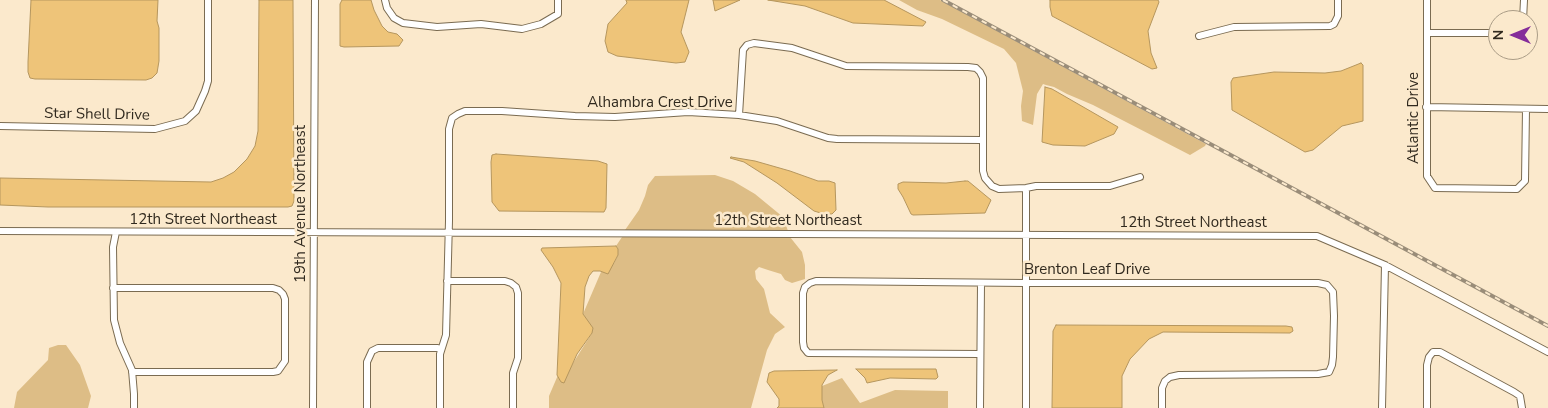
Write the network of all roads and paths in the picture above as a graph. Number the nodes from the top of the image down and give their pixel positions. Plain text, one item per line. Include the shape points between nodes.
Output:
1 (208, 0) edge
2 (315, 0) edge
3 (386, 0) edge
4 (558, 0) edge
5 (1338, 0) edge
6 (1427, 0) edge
7 (1427, 32) junction
8 (1488, 33) edge
9 (1199, 36) dead end
10 (1426, 107) junction
11 (1526, 109) junction
12 (1548, 109) edge
13 (740, 115) junction
14 (0, 126) edge
15 (982, 140) junction
16 (1140, 177) dead end
17 (1026, 188) junction
18 (0, 231) edge
19 (116, 232) junction
20 (314, 233) junction
21 (448, 233) junction
22 (1026, 234) junction
23 (1384, 265) junction
24 (447, 281) junction
25 (981, 283) junction
26 (1026, 283) junction
27 (113, 288) junction
28 (441, 349) junction
29 (1548, 352) edge
30 (980, 354) junction
31 (132, 372) junction
32 (134, 408) edge
33 (313, 408) edge
34 (367, 408) edge
35 (440, 408) edge
36 (513, 408) edge
37 (980, 408) edge
38 (1026, 408) edge
39 (1162, 408) edge
40 (1382, 408) edge
41 (1427, 408) edge
42 (1522, 408) edge

1 - 14 street, Star Shell Drive via 208,81 196,111 184,121 155,129
2 - 20 street, 19th Avenue Northeast
3 - 4 street via 394,18 403,23 437,27 481,24 522,29 541,24 558,14
5 - 9 street via 1338,16 1330,26 1234,27
6 - 7 street, Atlantic Drive
7 - 8 street
7 - 10 street, Atlantic Drive
10 - 11 street
10 - 11 street, Atlantic Drive via 1427,176 1435,188 1516,189 1525,181
11 - 12 street
13 - 15 street, Alhambra Crest Drive via 777,121 836,139
13 - 15 street via 743,50 754,43 768,44 846,66 976,68 983,78
13 - 21 street, Alhambra Crest Drive via 680,112 615,117 502,111 458,114 452,118 449,129
15 - 17 street via 984,178 999,188
16 - 17 street via 1110,186
17 - 22 street
18 - 19 street, 12th Street Northeast
19 - 20 street, 12th Street Northeast
19 - 27 street
20 - 21 street, 12th Street Northeast
20 - 33 street, 19th Avenue Northeast
21 - 22 street, 12th Street Northeast
21 - 24 street
22 - 23 street, 12th Street Northeast via 1317,236
22 - 26 street
23 - 29 street, 12th Street Northeast
23 - 40 street
24 - 28 street via 446,335
24 - 36 street via 505,280 516,287 518,358 513,373
25 - 26 street, Brenton Leaf Drive
25 - 30 street
25 - 30 street, Brenton Leaf Drive via 816,281 805,287 803,293 803,342 808,353
26 - 38 street
26 - 39 street, Brenton Leaf Drive via 1318,283 1327,285 1333,292 1333,357 1329,372 1179,375 1165,380
27 - 31 street via 114,320
27 - 31 street via 273,288 279,290 285,299 285,361 278,371
28 - 34 street via 378,348 372,351 367,362
28 - 35 street
30 - 37 street
31 - 32 street
41 - 42 street via 1427,365 1433,352 1440,352 1520,396

